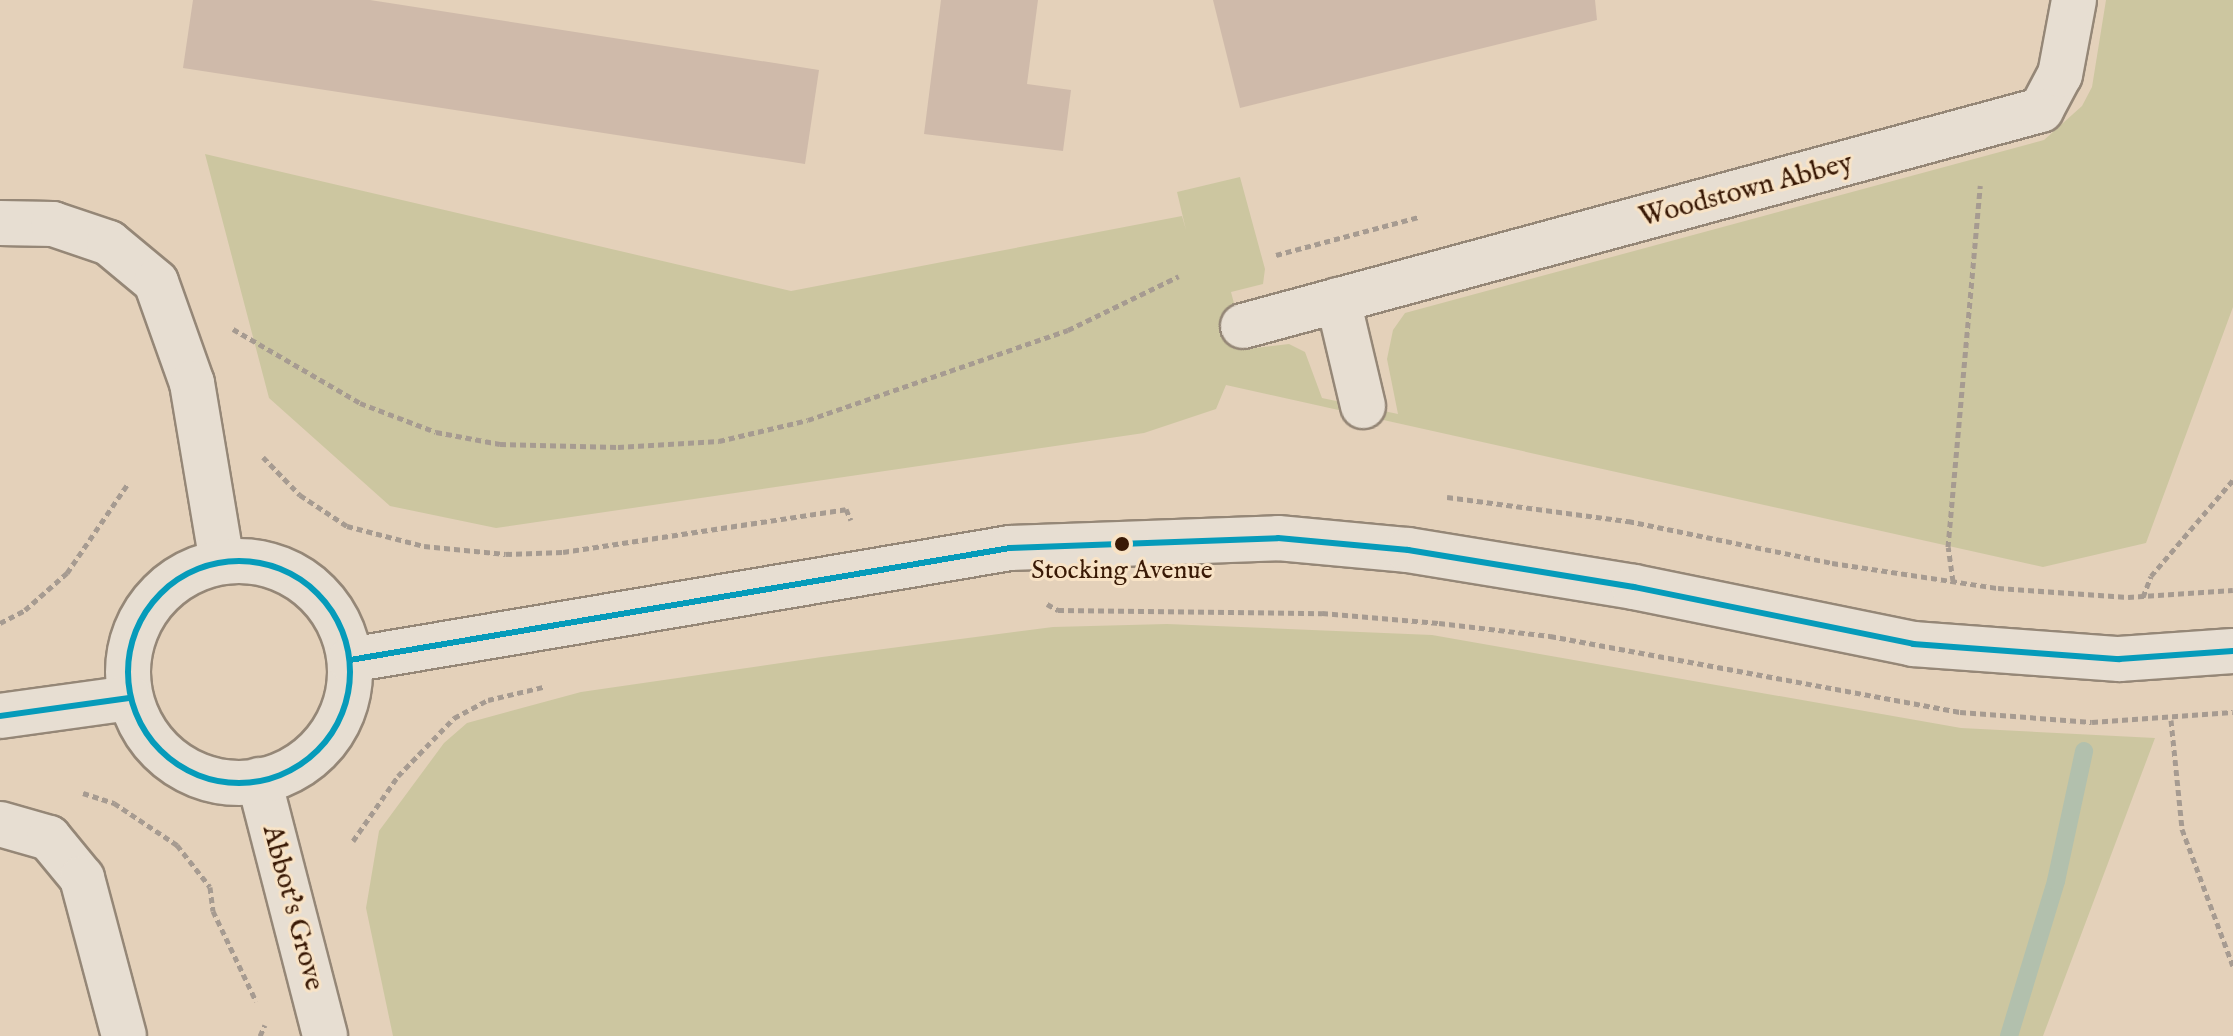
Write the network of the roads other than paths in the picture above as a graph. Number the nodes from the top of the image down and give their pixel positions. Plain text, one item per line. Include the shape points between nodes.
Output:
1 (2074, 0) edge
2 (0, 223) edge
3 (1338, 300) junction
4 (1243, 326) dead end
5 (1363, 406) dead end
6 (222, 562) junction
7 (2233, 651) edge
8 (350, 660) junction
9 (130, 698) junction
10 (0, 716) edge
11 (259, 780) junction
12 (0, 824) edge
13 (124, 1036) edge
14 (325, 1036) edge

1 - 3 street, Woodstown Abbey via 2060,75 2041,110
2 - 6 street via 53,224 109,243 156,282 192,383
3 - 4 street, Woodstown Abbey
3 - 5 street
6 - 8 street via 258,562 292,574 320,596 340,626
6 - 9 street via 187,573 158,596 137,626 127,661
7 - 8 street via 2119,659 1913,644 1634,587 1408,550 1278,538 1010,548
8 - 11 street via 348,694 336,727 314,755 285,774
9 - 10 street
9 - 11 street via 148,736 188,772 218,782
11 - 14 street, Abbot's Grove
12 - 13 street via 49,838 82,878

